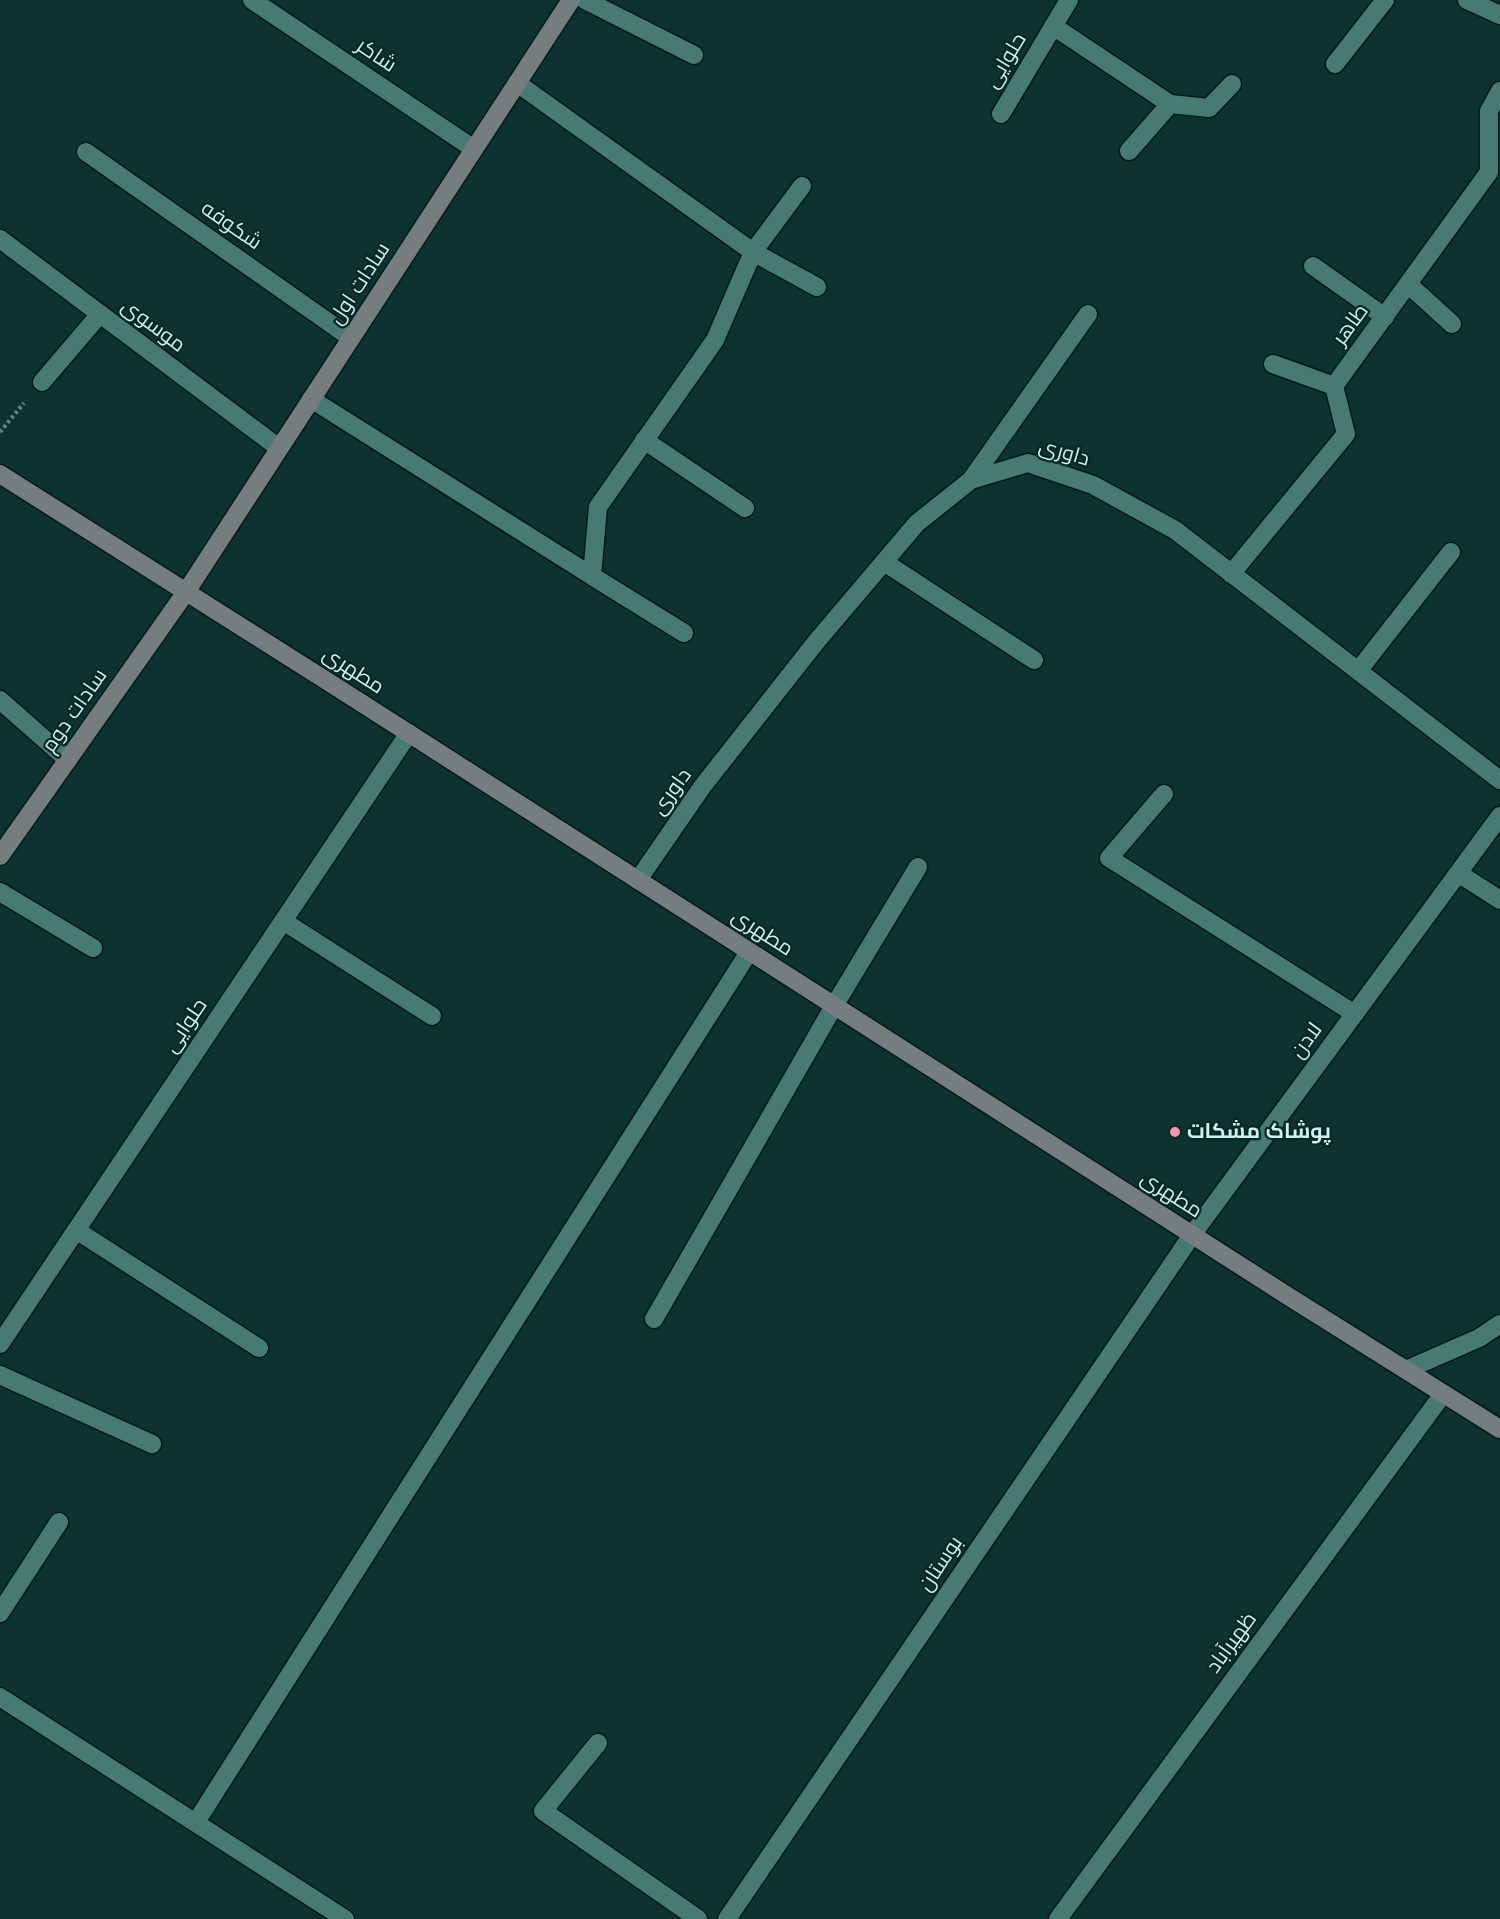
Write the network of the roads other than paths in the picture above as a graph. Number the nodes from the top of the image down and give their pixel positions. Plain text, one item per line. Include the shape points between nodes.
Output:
1 (252, 0) edge
2 (571, 0) edge
3 (585, 0) edge
4 (1069, 0) edge
5 (1385, 0) edge
6 (1467, 0) edge
7 (1500, 15) edge
8 (1053, 26) junction
9 (694, 55) dead end
10 (1335, 64) dead end
11 (517, 83) junction
12 (1232, 84) dead end
13 (1500, 91) edge
14 (1170, 104) junction
15 (1001, 114) dead end
16 (474, 149) junction
17 (1129, 151) dead end
18 (86, 152) dead end
19 (802, 186) dead end
20 (0, 239) edge
21 (753, 252) junction
22 (1312, 266) dead end
23 (1408, 284) junction
24 (817, 287) dead end
25 (100, 314) junction
26 (1088, 314) dead end
27 (1384, 317) junction
28 (1452, 324) dead end
29 (351, 338) junction
30 (1273, 364) dead end
31 (42, 381) road end
32 (1335, 386) junction
33 (311, 399) junction
34 (644, 440) junction
35 (279, 448) junction
36 (0, 474) edge
37 (971, 480) junction
38 (745, 508) dead end
39 (1451, 552) dead end
40 (884, 562) junction
41 (1231, 574) junction
42 (592, 576) junction
43 (186, 592) junction
44 (684, 633) dead end
45 (1034, 660) dead end
46 (1358, 671) junction
47 (0, 700) edge
48 (408, 733) junction
49 (68, 760) junction
50 (1500, 780) edge
51 (1164, 794) dead end
52 (1500, 816) edge
53 (0, 856) edge
54 (918, 867) dead end
55 (1458, 873) junction
56 (638, 880) junction
57 (0, 892) edge
58 (1500, 900) edge
59 (283, 921) junction
60 (93, 948) dead end
61 (749, 952) junction
62 (834, 1006) junction
63 (1355, 1014) junction
64 (432, 1016) dead end
65 (76, 1230) junction
66 (1192, 1235) junction
67 (654, 1319) dead end
68 (1500, 1324) edge
69 (0, 1344) edge
70 (259, 1348) dead end
71 (1406, 1370) junction
72 (0, 1375) edge
73 (1443, 1394) junction
74 (1500, 1429) edge
75 (152, 1444) dead end
76 (58, 1522) dead end
77 (0, 1613) edge
78 (0, 1697) edge
79 (598, 1743) dead end
80 (196, 1822) junction
81 (345, 1919) edge
82 (698, 1919) edge
83 (728, 1919) edge
84 (1058, 1919) edge

1 - 16 street, شاکر
2 - 11 street, سادات اول
3 - 9 street
4 - 8 street, حلوایی
5 - 10 street
6 - 7 street
8 - 14 street
8 - 15 street, حلوایی
11 - 16 street, سادات اول
11 - 21 street
12 - 14 street via 1209,108
13 - 23 street, طاهر via 1489,111 1489,172
14 - 17 street
16 - 29 street, سادات اول
18 - 29 street, شکوفه
19 - 21 street
20 - 25 street, موسوی
21 - 24 street
21 - 34 street via 715,340
22 - 27 street
23 - 27 street, طاهر
23 - 28 street
25 - 31 street
25 - 35 street, موسوی
26 - 37 street
27 - 32 street, طاهر
29 - 33 street, سادات اول
30 - 32 street
32 - 41 street via 1346,434
33 - 35 street, سادات اول
33 - 42 street
34 - 38 street
34 - 42 street via 598,507
35 - 43 street, سادات اول
36 - 43 street, مطهری
37 - 40 street, داوری via 917,523
37 - 41 street, داوری via 1028,463 1093,485 1175,530
39 - 46 street
40 - 45 street
40 - 56 street, داوری via 710,778
41 - 46 street, داوری
42 - 44 street
43 - 48 street, مطهری
43 - 49 street, سادات دوم
46 - 50 street, داوری
47 - 49 street
48 - 56 street, مطهری
48 - 59 street, حلوایی
49 - 53 street, سادات دوم
51 - 63 street via 1109,858
52 - 55 street, لادن
54 - 62 street
55 - 58 street
55 - 63 street, لادن
56 - 61 street, مطهری
57 - 60 street
59 - 64 street
59 - 65 street, حلوایی
61 - 62 street, مطهری
61 - 80 street
62 - 66 street, مطهری
62 - 67 street
63 - 66 street, لادن
65 - 69 street, حلوایی
65 - 70 street
66 - 71 street, مطهری
66 - 83 street, بوستان
68 - 71 street via 1479,1338
71 - 73 street, مطهری
72 - 75 street
73 - 74 street, مطهری
73 - 84 street, ظهیرآباد
76 - 77 street
78 - 80 street
79 - 82 street via 543,1810
80 - 81 street

